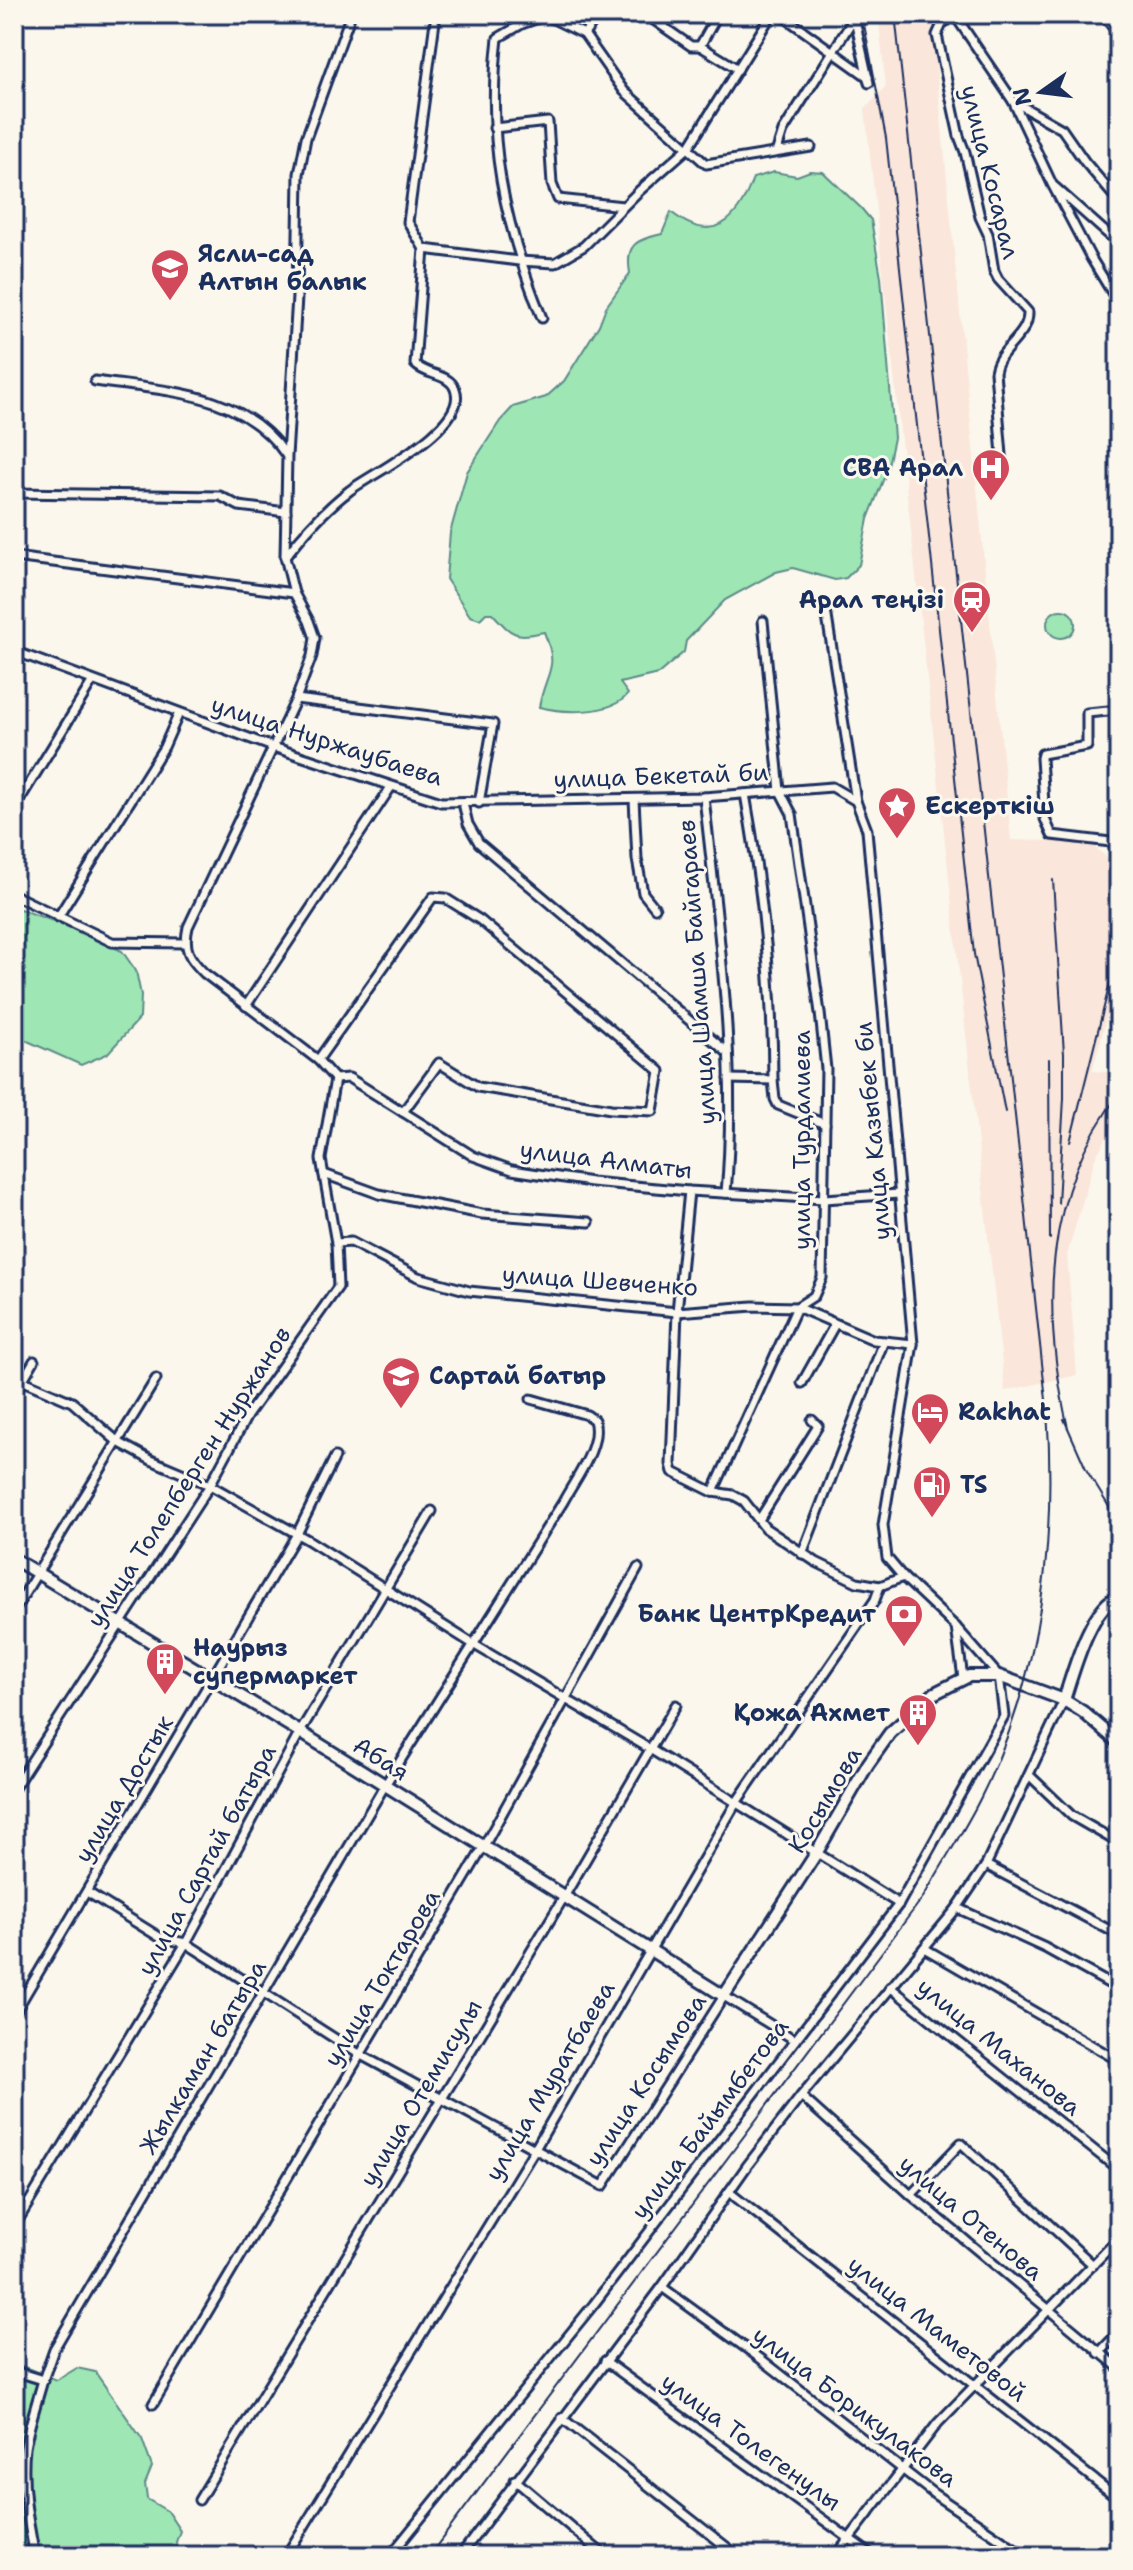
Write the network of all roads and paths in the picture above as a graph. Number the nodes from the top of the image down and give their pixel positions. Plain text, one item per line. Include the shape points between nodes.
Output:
1 (351, 14) edge
2 (436, 14) edge
3 (479, 14) edge
4 (600, 14) edge
5 (645, 14) edge
6 (718, 14) edge
7 (772, 14) edge
8 (780, 14) edge
9 (1102, 14) edge
10 (548, 15) edge
11 (954, 15) edge
12 (854, 16) edge
13 (584, 34) junction
14 (1119, 34) edge
15 (700, 46) junction
16 (832, 51) junction
17 (738, 69) junction
18 (1013, 101) junction
19 (494, 128) junction
20 (689, 147) junction
21 (811, 147) dead end
22 (777, 150) junction
23 (1052, 184) junction
24 (1119, 202) edge
25 (623, 206) junction
26 (1119, 244) edge
27 (424, 249) junction
28 (519, 261) junction
29 (1119, 304) edge
30 (542, 318) dead end
31 (95, 381) dead end
32 (287, 456) junction
33 (1003, 467) dead end
34 (14, 493) edge
35 (286, 512) junction
36 (14, 557) edge
37 (285, 557) junction
38 (294, 593) junction
39 (825, 604) dead end
40 (763, 621) dead end
41 (14, 651) edge
42 (92, 682) junction
43 (296, 699) junction
44 (1119, 710) edge
45 (179, 713) junction
46 (273, 747) junction
47 (391, 787) junction
48 (780, 791) junction
49 (745, 794) junction
50 (704, 797) junction
51 (634, 799) junction
52 (856, 801) junction
53 (463, 803) junction
54 (479, 803) junction
55 (14, 809) edge
56 (1119, 843) edge
57 (14, 895) edge
58 (655, 908) dead end
59 (58, 917) junction
60 (185, 943) junction
61 (246, 1006) junction
62 (728, 1053) junction
63 (318, 1060) junction
64 (335, 1079) junction
65 (729, 1079) junction
66 (773, 1080) junction
67 (403, 1112) junction
68 (825, 1124) junction
69 (324, 1174) junction
70 (689, 1191) junction
71 (726, 1193) junction
72 (899, 1194) junction
73 (824, 1199) junction
74 (589, 1222) dead end
75 (336, 1243) junction
76 (797, 1307) junction
77 (677, 1312) junction
78 (835, 1324) junction
79 (884, 1341) junction
80 (913, 1344) junction
81 (34, 1361) dead end
82 (18, 1379) edge
83 (156, 1379) dead end
84 (802, 1383) dead end
85 (14, 1395) edge
86 (531, 1399) dead end
87 (812, 1420) dead end
88 (118, 1442) junction
89 (335, 1457) dead end
90 (210, 1485) junction
91 (713, 1492) junction
92 (432, 1511) dead end
93 (759, 1520) junction
94 (297, 1534) junction
95 (802, 1554) junction
96 (14, 1559) edge
97 (638, 1568) dead end
98 (37, 1573) junction
99 (903, 1577) junction
100 (880, 1586) junction
101 (385, 1590) junction
102 (1119, 1596) edge
103 (14, 1611) edge
104 (118, 1623) junction
105 (956, 1627) junction
106 (473, 1644) junction
107 (999, 1676) junction
108 (963, 1678) junction
109 (213, 1679) junction
110 (565, 1700) junction
111 (1064, 1700) junction
112 (676, 1705) dead end
113 (300, 1732) junction
114 (1119, 1742) edge
115 (650, 1749) junction
116 (1029, 1775) junction
117 (385, 1785) junction
118 (14, 1788) edge
119 (736, 1803) junction
120 (1119, 1843) edge
121 (484, 1846) junction
122 (817, 1852) junction
123 (986, 1865) junction
124 (87, 1892) junction
125 (564, 1897) junction
126 (899, 1904) junction
127 (957, 1908) junction
128 (1119, 1935) edge
129 (186, 1943) junction
130 (924, 1948) junction
131 (651, 1951) junction
132 (890, 1987) junction
133 (1119, 1989) edge
134 (264, 1995) junction
135 (724, 1996) junction
136 (14, 2014) edge
137 (795, 2040) junction
138 (359, 2054) junction
139 (1119, 2061) edge
140 (801, 2096) junction
141 (440, 2098) junction
142 (535, 2149) junction
143 (1119, 2170) edge
144 (729, 2192) junction
145 (911, 2195) junction
146 (14, 2227) edge
147 (1119, 2238) edge
148 (1093, 2265) junction
149 (662, 2287) junction
150 (1049, 2310) junction
151 (1119, 2332) edge
152 (1099, 2353) junction
153 (605, 2361) junction
154 (1119, 2368) edge
155 (14, 2371) edge
156 (43, 2380) junction
157 (974, 2385) junction
158 (153, 2404) dead end
159 (562, 2418) junction
160 (901, 2469) junction
161 (515, 2480) junction
162 (1119, 2499) edge
163 (199, 2500) dead end
164 (850, 2539) junction
165 (35, 2556) edge
166 (286, 2556) edge
167 (390, 2556) edge
168 (460, 2556) edge
169 (605, 2556) edge
170 (738, 2556) edge
171 (836, 2556) edge
172 (873, 2556) edge
173 (1026, 2556) edge

1 - 32 street via 306,138 299,174
2 - 27 street via 408,222
3 - 10 street
4 - 13 street
5 - 15 street via 691,46
6 - 15 street
7 - 17 street
8 - 16 street
9 - 14 street
10 - 13 street
10 - 19 street via 498,38
11 - 18 street
11 - 33 street, улица Косарал via 937,35 959,136 994,271 1028,312 1028,321 997,360 995,372
12 - 16 street
12 - 16 street via 868,80
13 - 20 street via 624,91
15 - 17 street
16 - 22 street
17 - 20 street
18 - 23 street
18 - 24 street via 1062,129
19 - 25 street via 548,122 552,184 558,199
19 - 28 street via 499,181
20 - 22 street via 706,164
20 - 25 street
21 - 22 street
23 - 26 street
23 - 29 street
25 - 28 street via 584,246 555,263
27 - 28 street
27 - 37 street via 415,364 422,372 452,382 456,403 444,422 402,458 350,490
28 - 30 street
31 - 32 street via 229,407 273,436
32 - 35 street
34 - 35 street via 220,496 239,506
35 - 37 street
36 - 38 street
37 - 38 street
38 - 43 street via 315,638
39 - 52 street, улица Казыбек би
40 - 48 street, улица Турдалиева
41 - 42 street, улица Нуржаубаева
42 - 45 street, улица Нуржаубаева
42 - 55 street
43 - 46 street
43 - 54 street via 493,724
44 - 56 street via 1087,713 1087,746 1041,758 1045,819 1052,835
45 - 46 street, улица Нуржаубаева
45 - 59 street via 164,747
46 - 47 street, улица Нуржаубаева
46 - 60 street
47 - 53 street, улица Нуржаубаева
47 - 61 street
48 - 49 street, улица Бекетай би
48 - 52 street, улица Бекетай би via 832,787
48 - 68 street, улица Турдалиева via 792,814 820,1013
49 - 50 street, улица Бекетай би
49 - 66 street via 765,927
50 - 51 street, улица Бекетай би
50 - 62 street, улица Шамша Байгараев
51 - 54 street, улица Бекетай би
51 - 58 street via 643,893
52 - 72 street, улица Казыбек би via 867,830
53 - 54 street, улица Бекетай би
53 - 62 street, улица Нуржаубаева via 479,843
57 - 59 street
59 - 60 street via 112,942
60 - 61 street, улица Алматы via 189,959
61 - 63 street, улица Алматы
62 - 65 street, улица Шамша Байгараев
63 - 64 street, улица Алматы
63 - 67 street via 433,897 445,898 480,920 660,1071 653,1111 478,1087 439,1063
64 - 67 street, улица Алматы via 349,1078
64 - 69 street, улица Толепберген Нуржанов via 321,1159
65 - 66 street
65 - 71 street, улица Шамша Байгараев
66 - 68 street via 778,1105
67 - 70 street, улица Алматы via 473,1156 512,1170
68 - 73 street, улица Турдалиева
69 - 74 street via 379,1194 482,1214
69 - 75 street, улица Толепберген Нуржанов
70 - 71 street, улица Алматы
70 - 77 street
71 - 73 street, улица Алматы
72 - 73 street, улица Алматы
72 - 80 street, улица Казыбек би
73 - 76 street, улица Турдалиева via 822,1278 814,1296
75 - 77 street, улица Шевченко via 351,1242 418,1277 469,1291
75 - 90 street, улица Толепберген Нуржанов via 338,1287 247,1416
76 - 77 street, улица Шевченко
76 - 78 street, улица Шевченко
76 - 91 street, улица Турдалиева
77 - 91 street via 671,1464 673,1472
78 - 79 street, улица Шевченко
78 - 84 street
79 - 80 street, улица Шевченко
79 - 95 street
80 - 99 street, улица Казыбек би via 883,1525 887,1558
81 - 82 street
82 - 85 street
82 - 88 street via 72,1402
83 - 88 street
86 - 106 street, Жылкаман батыра via 587,1415 597,1432 563,1502
87 - 93 street via 818,1426
88 - 90 street
88 - 98 street
89 - 94 street, улица Достык
90 - 94 street
90 - 104 street, улица Толепберген Нуржанов
91 - 93 street via 744,1501
92 - 101 street, улица Сартай батыра
93 - 95 street
94 - 101 street
94 - 109 street, улица Достык
95 - 100 street via 847,1578
96 - 98 street, Абая
97 - 110 street, улица Токтарова
98 - 103 street
98 - 104 street, Абая
99 - 100 street
99 - 105 street, улица Казыбек би
100 - 119 street, улица Муратбаева
101 - 106 street
101 - 113 street, улица Сартай батыра
102 - 111 street via 1106,1604 1089,1630
104 - 109 street, Абая
104 - 118 street, улица Толепберген Нуржанов
105 - 107 street, улица Казыбек би
105 - 108 street
106 - 110 street
106 - 117 street, Жылкаман батыра
107 - 108 street, Косымова
107 - 111 street
107 - 126 street, улица Байымбетова via 1004,1716
108 - 122 street, Косымова via 935,1693 890,1733
109 - 113 street, Абая
109 - 124 street, улица Достык
110 - 115 street
110 - 121 street, улица Токтарова
111 - 114 street
111 - 116 street
112 - 115 street, улица Отемисулы
113 - 117 street, Абая
113 - 129 street, улица Сартай батыра
115 - 119 street
115 - 125 street, улица Отемисулы
116 - 120 street via 1072,1816
116 - 123 street
117 - 121 street, Абая
117 - 134 street, Жылкаман батыра
119 - 122 street
119 - 131 street, улица Муратбаева
121 - 125 street, Абая
121 - 138 street, улица Токтарова
122 - 126 street
122 - 135 street, Косымова
123 - 127 street
123 - 128 street
124 - 129 street via 161,1938
124 - 136 street, улица Достык
125 - 131 street, Абая
125 - 141 street, улица Отемисулы
126 - 137 street, улица Байымбетова
127 - 130 street
127 - 133 street
129 - 134 street
129 - 146 street, улица Сартай батыра
130 - 132 street
130 - 139 street
131 - 135 street, Абая
131 - 142 street, улица Муратбаева
132 - 140 street
132 - 143 street, улица Маханова
134 - 138 street
134 - 156 street, Жылкаман батыра via 54,2349
135 - 137 street
135 - 142 street, улица Косымова via 603,2186
137 - 167 street, улица Байымбетова via 594,2304
138 - 141 street
138 - 158 street, улица Токтарова
140 - 144 street
140 - 145 street, улица Отенова
141 - 142 street
141 - 163 street, улица Отемисулы
142 - 166 street, улица Муратбаева
144 - 149 street
144 - 157 street, улица Маметовой
145 - 148 street via 961,2143
145 - 150 street, улица Отенова
147 - 148 street
148 - 150 street
149 - 153 street
149 - 160 street, улица Борикулакова
150 - 152 street, улица Отенова
150 - 157 street
151 - 152 street
152 - 154 street, улица Отенова
153 - 159 street
153 - 164 street, улица Толегенулы
155 - 156 street
156 - 165 street, Жылкаман батыра via 25,2448
157 - 160 street
157 - 162 street, улица Маметовой
159 - 161 street
159 - 170 street
160 - 164 street
160 - 173 street, улица Борикулакова
161 - 168 street
161 - 169 street
164 - 171 street
164 - 172 street, улица Толегенулы

